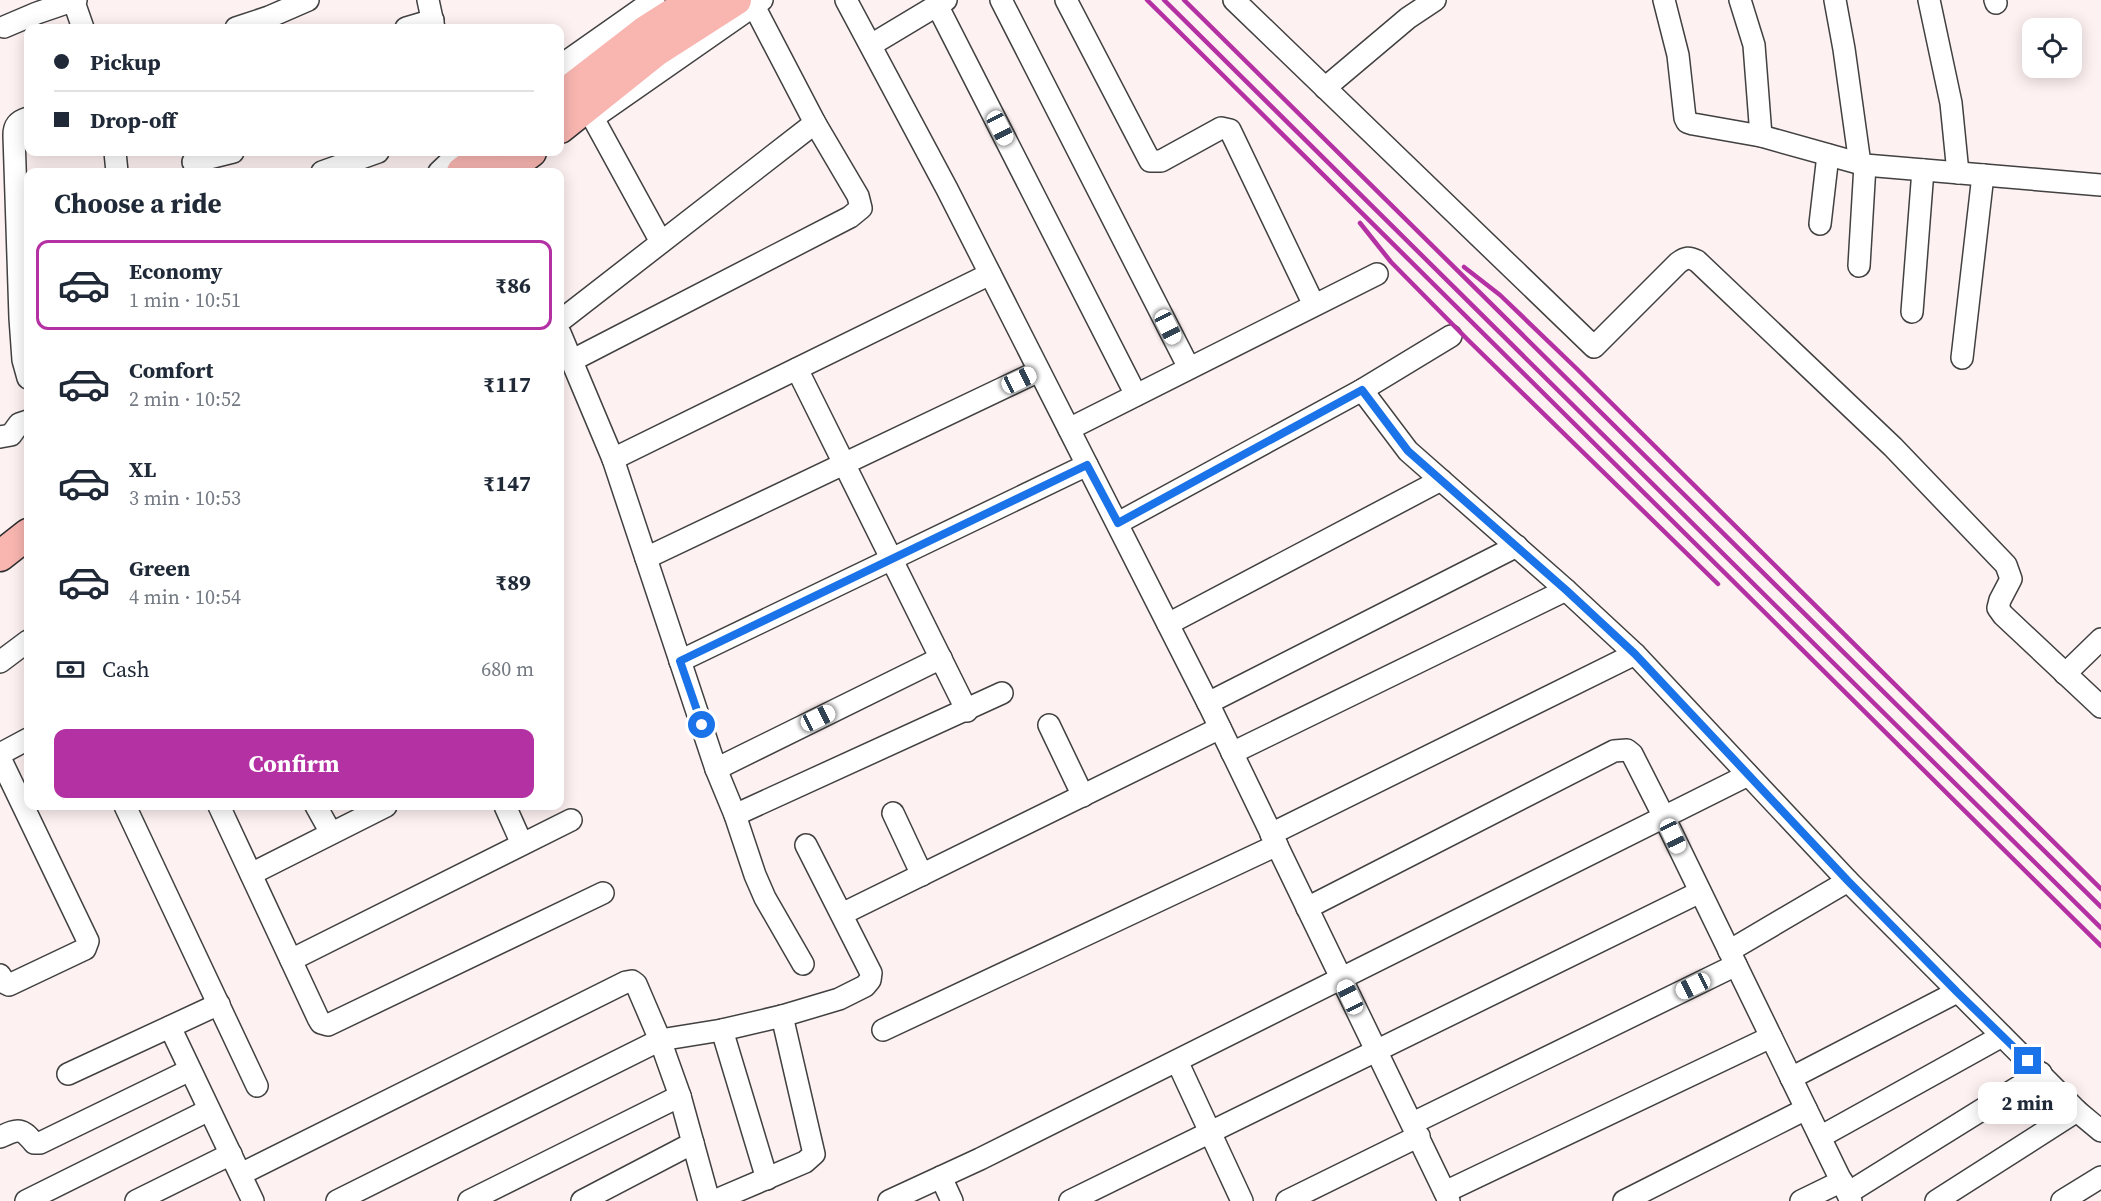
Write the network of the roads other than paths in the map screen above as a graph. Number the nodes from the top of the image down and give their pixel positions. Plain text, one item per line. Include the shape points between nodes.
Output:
1 (76, 0) edge
2 (308, 0) edge
3 (654, 0) edge
4 (694, 0) edge
5 (846, 0) edge
6 (1001, 0) edge
7 (1066, 0) edge
8 (1234, 0) edge
9 (1435, 0) edge
10 (1664, 0) edge
11 (1740, 0) edge
12 (1835, 0) edge
13 (1929, 0) edge
14 (751, 2) edge
15 (942, 2) edge
16 (432, 16) edge
17 (82, 24) edge
18 (249, 24) edge
19 (415, 24) edge
20 (4, 27) dead end
21 (871, 45) junction
22 (564, 63) edge
23 (1325, 88) junction
24 (564, 94) edge
25 (593, 118) junction
26 (815, 123) junction
27 (14, 126) edge
28 (564, 126) edge
29 (1761, 136) junction
30 (564, 139) edge
31 (1828, 155) junction
32 (217, 156) edge
33 (367, 156) edge
34 (526, 156) edge
35 (542, 156) edge
36 (459, 157) edge
37 (193, 162) dead end
38 (1862, 165) junction
39 (333, 168) edge
40 (444, 168) edge
41 (509, 168) edge
42 (525, 168) edge
43 (1923, 170) junction
44 (1958, 173) junction
45 (1983, 175) junction
46 (2101, 185) edge
47 (1820, 224) dead end
48 (661, 242) junction
49 (1859, 266) dead end
50 (990, 274) junction
51 (1377, 274) dead end
52 (1314, 305) junction
53 (1912, 312) dead end
54 (10, 318) edge
55 (564, 318) edge
56 (1451, 336) dead end
57 (24, 341) edge
58 (564, 342) edge
59 (1962, 358) dead end
60 (572, 361) junction
61 (1189, 368) junction
62 (797, 369) junction
63 (1039, 370) junction
64 (1362, 390) junction
65 (1136, 395) junction
66 (24, 422) edge
67 (1069, 429) junction
68 (0, 437) edge
69 (613, 459) junction
70 (843, 464) junction
71 (1087, 465) junction
72 (1441, 480) junction
73 (1118, 523) junction
74 (24, 537) edge
75 (1516, 546) junction
76 (0, 556) edge
77 (646, 558) junction
78 (891, 560) junction
79 (1566, 590) junction
80 (1168, 624) junction
81 (2101, 639) edge
82 (24, 644) edge
83 (1635, 654) junction
84 (941, 658) junction
85 (680, 661) junction
86 (0, 662) edge
87 (2065, 674) junction
88 (1002, 693) dead end
89 (1208, 703) junction
90 (2101, 707) edge
91 (967, 711) junction
92 (1049, 725) dead end
93 (1220, 728) junction
94 (24, 741) edge
95 (1232, 753) junction
96 (0, 756) edge
97 (716, 768) junction
98 (1748, 775) junction
99 (1083, 796) junction
100 (24, 806) edge
101 (26, 810) edge
102 (127, 810) edge
103 (221, 810) edge
104 (318, 810) edge
105 (378, 810) edge
106 (507, 810) edge
107 (893, 813) dead end
108 (735, 815) junction
109 (1664, 817) junction
110 (571, 820) dead end
111 (331, 833) junction
112 (1274, 839) junction
113 (522, 844) junction
114 (806, 845) dead end
115 (251, 873) junction
116 (922, 875) junction
117 (1848, 881) junction
118 (1700, 892) junction
119 (603, 893) dead end
120 (1307, 908) junction
121 (842, 914) junction
122 (1733, 958) junction
123 (291, 960) junction
124 (803, 964) dead end
125 (0, 975) edge
126 (1342, 979) junction
127 (1957, 992) junction
128 (219, 1004) junction
129 (782, 1016) junction
130 (170, 1027) junction
131 (722, 1030) junction
132 (883, 1030) dead end
133 (2002, 1036) junction
134 (1771, 1037) junction
135 (660, 1041) junction
136 (1377, 1052) junction
137 (1177, 1061) junction
138 (190, 1070) junction
139 (68, 1074) dead end
140 (2041, 1074) junction
141 (1791, 1078) junction
142 (257, 1086) dead end
143 (680, 1096) junction
144 (1806, 1109) junction
145 (208, 1110) junction
146 (2077, 1112) junction
147 (1416, 1130) junction
148 (2101, 1131) edge
149 (1211, 1132) junction
150 (0, 1137) edge
151 (1820, 1137) junction
152 (693, 1143) junction
153 (231, 1154) junction
154 (241, 1174) junction
155 (941, 1177) junction
156 (2101, 1177) edge
157 (767, 1179) junction
158 (1847, 1192) edge
159 (1447, 1197) edge
160 (248, 1199) edge
161 (26, 1201) edge
162 (135, 1201) edge
163 (337, 1201) edge
164 (469, 1201) edge
165 (582, 1201) edge
166 (709, 1201) edge
167 (714, 1201) edge
168 (888, 1201) edge
169 (952, 1201) edge
170 (1070, 1201) edge
171 (1242, 1201) edge
172 (1287, 1201) edge
173 (1624, 1201) edge
174 (1801, 1201) edge
175 (1936, 1201) edge
176 (2062, 1201) edge

1 - 17 street
1 - 20 street
2 - 18 street
3 - 22 street
4 - 24 street via 644,32
5 - 21 street
6 - 61 street
7 - 52 street via 1150,161 1161,160 1221,128 1230,130
8 - 23 street
9 - 23 street
10 - 29 street via 1678,55 1687,122
11 - 29 street via 1754,45
12 - 38 street
13 - 44 street via 1951,103
14 - 25 street
14 - 26 street
14 - 28 street via 655,52
15 - 21 street
15 - 65 street
16 - 19 street
21 - 50 street
23 - 87 street via 1594,347 1678,263 1684,258 1697,261 1893,447 2006,565 2012,579 1998,608
25 - 30 street
25 - 48 street
26 - 48 street
26 - 60 street via 861,202 857,213
27 - 54 street
29 - 31 street
31 - 38 street
31 - 47 street
32 - 37 street
33 - 39 street
34 - 41 street
35 - 42 street
36 - 40 street
38 - 43 street
38 - 49 street
43 - 44 street
43 - 53 street
44 - 45 street
45 - 46 street
45 - 59 street
48 - 55 street
50 - 62 street
50 - 63 street
51 - 52 street
52 - 61 street
54 - 57 street
56 - 64 street
58 - 60 street
60 - 69 street
61 - 65 street
62 - 69 street
62 - 70 street
63 - 67 street
63 - 70 street
64 - 72 street via 1401,443
64 - 73 street
65 - 67 street
66 - 68 street via 11,435
67 - 71 street
69 - 77 street
70 - 77 street
70 - 78 street
71 - 73 street
71 - 78 street
72 - 75 street
72 - 80 street
73 - 80 street
74 - 76 street
75 - 79 street
75 - 89 street
77 - 85 street
78 - 84 street
78 - 85 street
79 - 83 street
79 - 95 street
80 - 89 street
81 - 87 street
82 - 86 street
83 - 98 street
83 - 112 street
84 - 91 street
84 - 97 street
85 - 97 street
87 - 90 street
88 - 91 street
89 - 93 street
91 - 108 street
92 - 99 street
93 - 95 street
93 - 99 street
94 - 96 street
95 - 112 street
96 - 100 street
97 - 108 street
98 - 109 street
98 - 117 street
99 - 116 street
101 - 125 street via 88,941 85,949 9,985
102 - 128 street
103 - 115 street
104 - 111 street
105 - 111 street
106 - 113 street
107 - 116 street
108 - 124 street via 765,898
109 - 118 street
109 - 120 street via 1632,754 1621,749
109 - 126 street
110 - 113 street
111 - 115 street
112 - 120 street
112 - 132 street
113 - 123 street
114 - 121 street
115 - 123 street
116 - 121 street
117 - 122 street
117 - 127 street
118 - 122 street
118 - 136 street
119 - 123 street via 328,1025 318,1018
120 - 126 street
121 - 129 street via 871,973 870,980 839,999
122 - 134 street
122 - 147 street
126 - 136 street
126 - 137 street
127 - 133 street
127 - 141 street
128 - 130 street
128 - 142 street
129 - 131 street
129 - 157 street via 813,1155
130 - 138 street
130 - 139 street
131 - 135 street
131 - 157 street
133 - 140 street
133 - 151 street
134 - 141 street
134 - 159 street
135 - 143 street
135 - 154 street via 636,984 626,982
135 - 163 street
136 - 147 street
136 - 149 street
137 - 149 street
137 - 155 street
138 - 145 street
138 - 150 street via 40,1143 34,1143 19,1130
140 - 146 street
140 - 158 street
141 - 144 street
143 - 152 street
143 - 164 street
144 - 151 street
144 - 173 street
145 - 153 street
145 - 161 street
146 - 148 street
146 - 175 street
147 - 159 street
147 - 172 street
149 - 170 street
149 - 171 street
151 - 158 street
152 - 165 street
152 - 166 street
153 - 154 street
153 - 162 street
154 - 160 street
155 - 168 street
155 - 169 street
156 - 176 street
157 - 167 street
158 - 174 street

